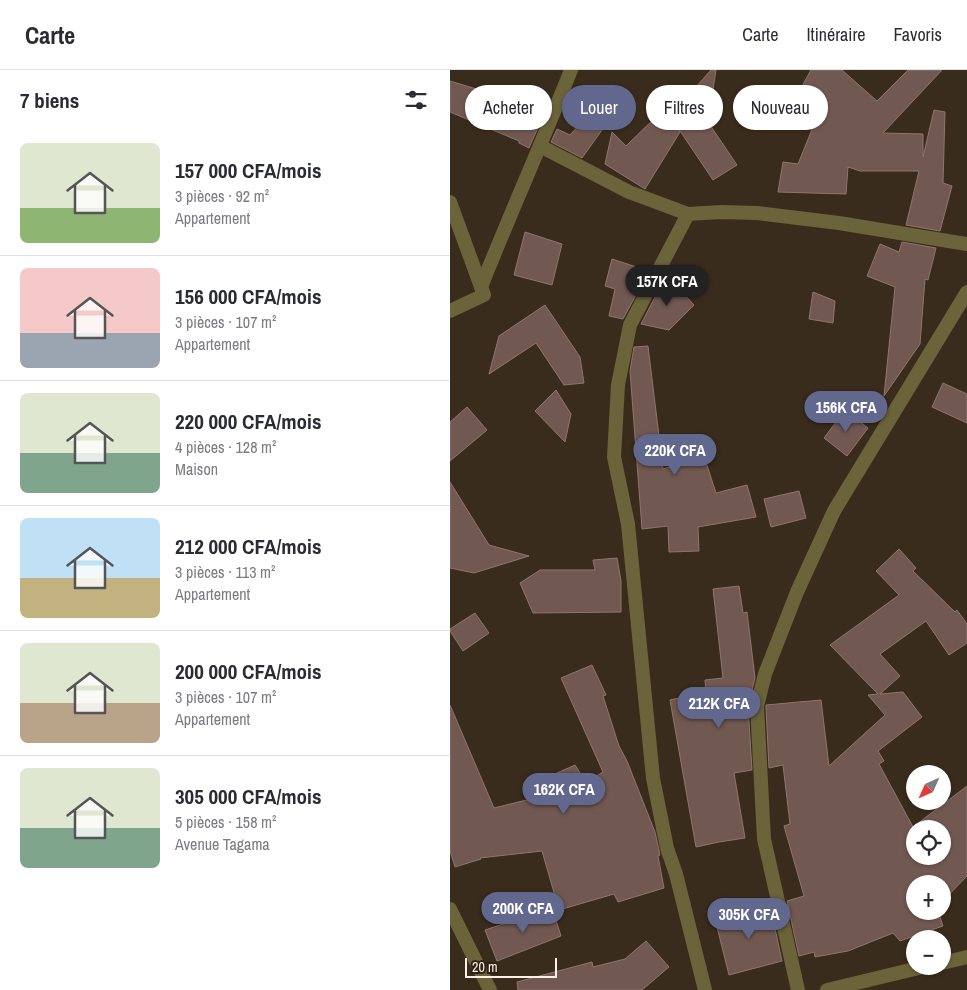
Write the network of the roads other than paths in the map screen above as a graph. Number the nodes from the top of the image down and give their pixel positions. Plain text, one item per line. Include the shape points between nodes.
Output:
1 (570, 70) edge
2 (540, 146) junction
3 (450, 202) edge
4 (688, 214) junction
5 (967, 244) edge
6 (481, 287) junction
7 (967, 292) edge
8 (450, 311) edge
9 (450, 909) edge
10 (967, 957) edge
11 (951, 961) edge
12 (906, 971) edge
13 (490, 990) edge
14 (704, 990) edge
15 (798, 990) edge
16 (826, 990) edge

1 - 2 street
2 - 4 street via 628,192
2 - 6 street
3 - 6 street
4 - 5 street via 757,213
4 - 14 street via 630,325 618,385 614,457 628,524 653,778 667,848
6 - 8 street via 484,295
7 - 15 street via 834,511 797,592 760,691 757,706 764,839
9 - 13 street
10 - 11 street
12 - 16 street

